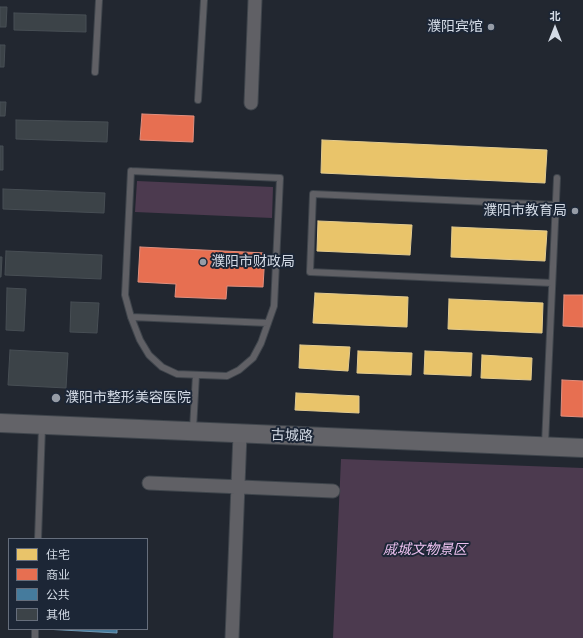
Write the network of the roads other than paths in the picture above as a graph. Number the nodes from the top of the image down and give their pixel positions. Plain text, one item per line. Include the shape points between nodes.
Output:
1 (99, 0) edge
2 (204, 0) edge
3 (255, 0) edge
4 (94, 72) dead end
5 (198, 100) dead end
6 (251, 103) dead end
7 (557, 178) dead end
8 (556, 205) junction
9 (552, 283) junction
10 (131, 317) junction
11 (268, 323) junction
12 (196, 375) junction
13 (0, 424) edge
14 (42, 425) junction
15 (193, 432) junction
16 (240, 434) junction
17 (545, 447) junction
18 (583, 448) edge
19 (149, 483) dead end
20 (238, 487) junction
21 (333, 491) dead end
22 (38, 538) edge
23 (232, 638) edge

1 - 4 lane
2 - 5 lane
3 - 6 street
7 - 8 lane
8 - 9 lane
8 - 9 lane via 313,194 310,272
9 - 17 lane
10 - 11 lane
10 - 11 lane via 125,295 130,172 280,178 274,306
10 - 12 lane via 149,355 162,367 177,374
11 - 12 lane via 262,343 253,358 239,370 227,376
12 - 15 lane
13 - 14 street, 古城路
14 - 15 street, 古城路
14 - 22 lane
15 - 16 street, 古城路
16 - 17 street, 古城路
16 - 20 street
17 - 18 street, 古城路
19 - 20 street
20 - 21 street
20 - 23 street

